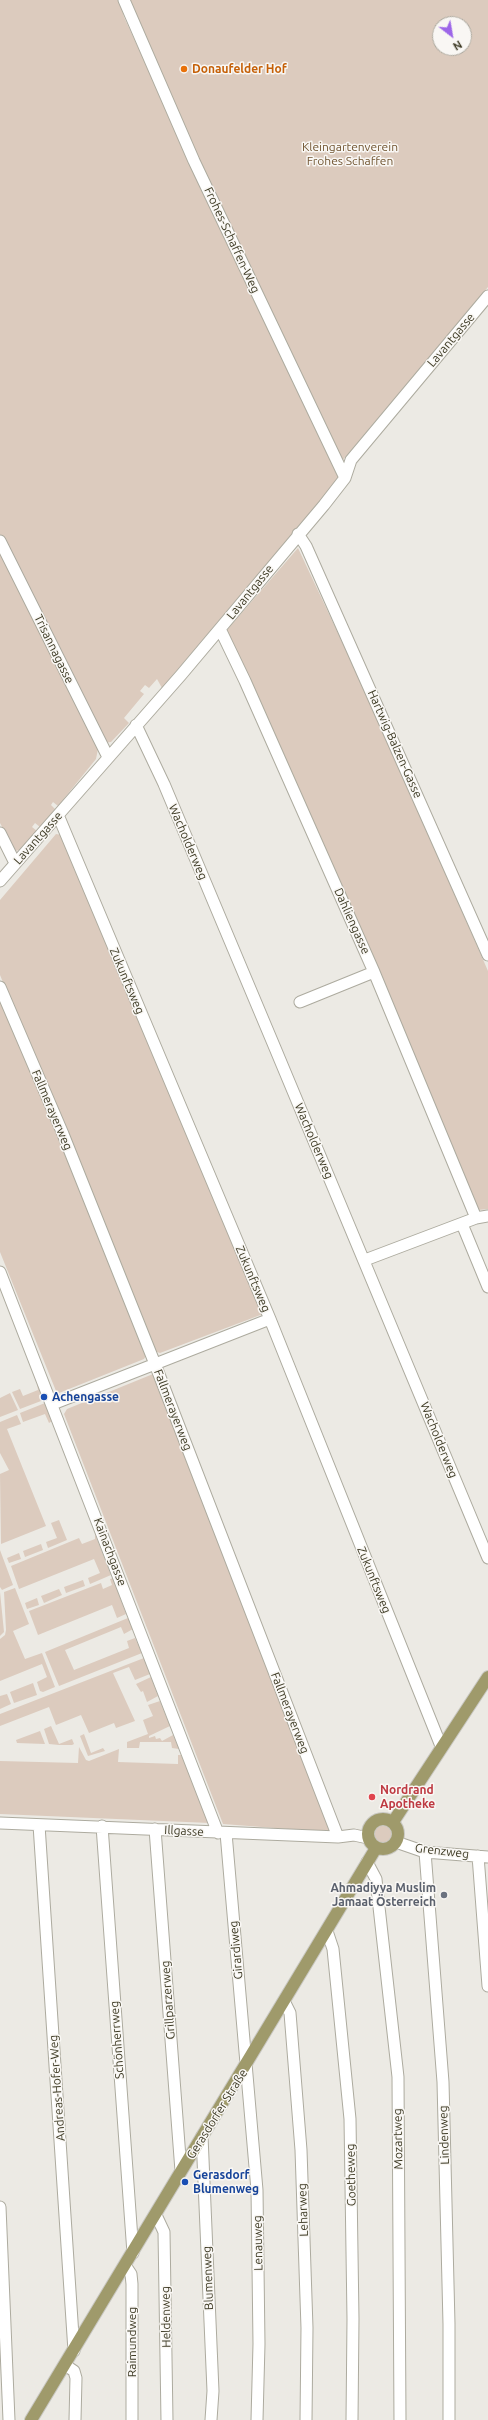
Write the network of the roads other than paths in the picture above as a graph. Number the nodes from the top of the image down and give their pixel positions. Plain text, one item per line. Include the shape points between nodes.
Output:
1 (124, 0) edge
2 (488, 296) edge
3 (345, 478) junction
4 (298, 534) junction
5 (0, 541) edge
6 (220, 629) junction
7 (136, 725) junction
8 (108, 757) junction
9 (58, 815) junction
10 (0, 833) edge
11 (15, 863) junction
12 (0, 881) edge
13 (488, 955) edge
14 (374, 972) junction
15 (0, 987) edge
16 (300, 1002) dead end
17 (488, 1216) edge
18 (476, 1218) junction
19 (462, 1224) junction
20 (365, 1260) junction
21 (0, 1272) edge
22 (488, 1286) edge
23 (270, 1320) junction
24 (156, 1364) junction
25 (53, 1404) junction
26 (488, 1558) edge
27 (488, 1677) edge
28 (441, 1746) junction
29 (393, 1822) junction
30 (0, 1823) edge
31 (39, 1825) junction
32 (102, 1826) junction
33 (155, 1829) junction
34 (222, 1833) junction
35 (338, 1837) junction
36 (368, 1838) junction
37 (396, 1842) junction
38 (376, 1848) junction
39 (424, 1852) junction
40 (483, 1856) edge
41 (367, 1862) junction
42 (327, 1931) junction
43 (488, 1986) edge
44 (284, 2001) junction
45 (246, 2066) junction
46 (202, 2136) junction
47 (182, 2172) junction
48 (0, 2207) edge
49 (156, 2215) junction
50 (133, 2253) junction
51 (125, 2266) junction
52 (74, 2351) junction
53 (65, 2365) junction
54 (9, 2420) edge
55 (31, 2420) edge
56 (75, 2420) edge
57 (132, 2420) edge
58 (167, 2420) edge
59 (211, 2420) edge
60 (257, 2420) edge
61 (306, 2420) edge
62 (352, 2420) edge
63 (400, 2420) edge
64 (449, 2420) edge

1 - 3 street, Frohes-Schaffen-Weg via 194,161
2 - 3 street, Lavantgasse via 351,460
3 - 4 street, Lavantgasse
4 - 6 street, Lavantgasse
4 - 13 street, Hartwig-Balzen-Gasse via 306,546
5 - 8 street, Trisannagasse
6 - 7 street, Lavantgasse
6 - 14 street, Dahliengasse via 249,688
7 - 8 street, Lavantgasse
7 - 20 street, Wacholderweg via 164,784
8 - 9 street, Lavantgasse
9 - 11 street, Lavantgasse
9 - 23 street, Zukunftsweg
10 - 11 street
11 - 12 street, Lavantgasse
14 - 16 street
14 - 18 street, Dahliengasse
15 - 24 street, Fallmerayerweg
17 - 18 street
18 - 19 street
19 - 20 street
19 - 22 street
20 - 26 street, Wacholderweg
21 - 25 street, Kainachgasse
23 - 24 street
23 - 28 street, Zukunftsweg
24 - 25 street
24 - 35 street, Fallmerayerweg
25 - 34 street, Kainachgasse
27 - 28 main road
28 - 29 main road
29 - 36 main road via 384,1818 376,1820 368,1829
29 - 37 main road via 398,1830
30 - 31 street, Illgasse
31 - 32 street, Illgasse
31 - 52 street, Andreas-Hofer-Weg
32 - 33 street, Illgasse
32 - 50 street, Schönherrweg
33 - 34 street, Illgasse
33 - 47 street, Grillparzerweg
34 - 35 street, Illgasse
34 - 45 street, Girardiweg
35 - 36 street, Illgasse via 354,1835
36 - 38 main road
37 - 38 main road via 387,1849
37 - 39 street, Grenzweg
38 - 41 main road, Gerasdorfer Straße
39 - 40 street, Grenzweg
39 - 64 street, Lindenweg via 443,2082
40 - 43 street
41 - 42 main road, Gerasdorfer Straße
41 - 63 street, Mozartweg via 378,1889 398,2078
42 - 44 main road, Gerasdorfer Straße
42 - 62 street, Goetheweg via 333,1949 350,2119
44 - 45 main road, Gerasdorfer Straße
44 - 61 street, Leharweg via 290,2013 301,2150 307,2328
45 - 46 main road, Gerasdorfer Straße
45 - 60 street, Lenauweg via 257,2190
46 - 47 main road, Gerasdorfer Straße
46 - 59 street, Blumenweg via 213,2391
47 - 49 main road, Gerasdorfer Straße
48 - 54 street
49 - 50 main road, Gerasdorfer Straße
49 - 58 street, Heldenweg via 164,2232
50 - 51 main road, Gerasdorfer Straße
51 - 52 main road, Gerasdorfer Straße
51 - 57 street, Raimundweg via 131,2274 132,2284
52 - 53 main road, Gerasdorfer Straße
53 - 55 main road, Gerasdorfer Straße
53 - 56 street via 74,2371 76,2378

